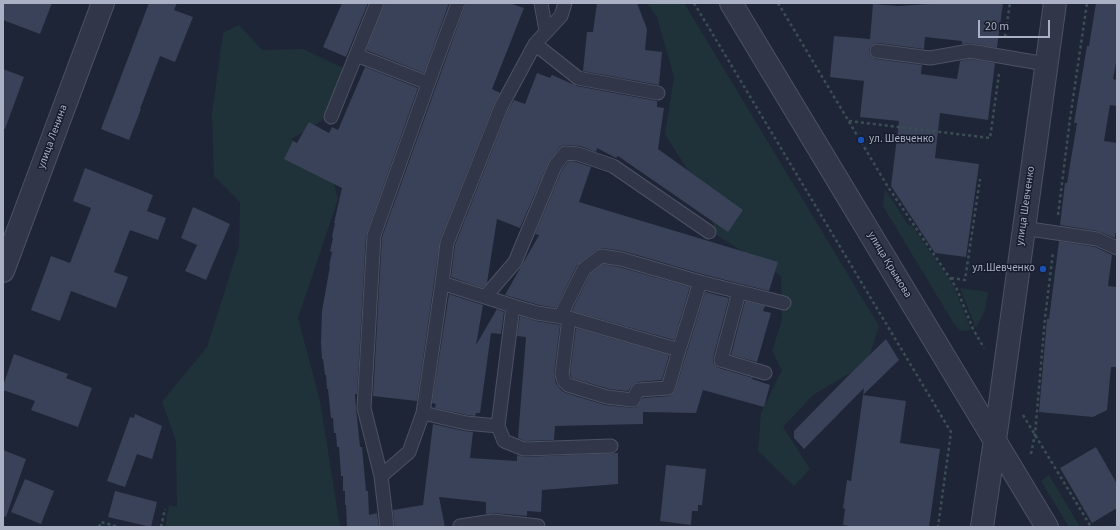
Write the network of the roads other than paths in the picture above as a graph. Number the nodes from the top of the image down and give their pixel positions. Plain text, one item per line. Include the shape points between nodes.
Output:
1 (103, 3) edge
2 (377, 3) edge
3 (458, 3) edge
4 (541, 3) edge
5 (565, 3) edge
6 (731, 3) edge
7 (1054, 3) edge
8 (546, 31) junction
9 (535, 44) junction
10 (877, 52) dead end
11 (356, 55) junction
12 (1046, 64) junction
13 (428, 83) junction
14 (658, 93) dead end
15 (331, 117) dead end
16 (1024, 228) junction
17 (709, 232) dead end
18 (1117, 248) edge
19 (3, 271) edge
20 (700, 282) junction
21 (442, 283) junction
22 (740, 292) junction
23 (485, 297) junction
24 (784, 304) dead end
25 (513, 306) junction
26 (564, 318) junction
27 (679, 350) junction
28 (765, 372) dead end
29 (423, 413) junction
30 (498, 426) junction
31 (995, 440) junction
32 (611, 446) dead end
33 (381, 476) junction
34 (459, 524) edge
35 (538, 526) dead end
36 (387, 527) edge
37 (982, 527) edge
38 (1047, 527) edge

1 - 19 street, улица Ленина
2 - 11 lane
3 - 13 lane
4 - 8 lane
5 - 8 lane via 561,16
6 - 31 street, улица Крымова
7 - 12 street, улица Шевченко
8 - 9 lane
9 - 14 lane via 578,78
9 - 21 lane via 501,107 447,243
10 - 12 lane via 930,58 970,51
11 - 13 lane
11 - 15 lane
12 - 16 street, улица Шевченко
13 - 33 lane via 374,235 364,408
16 - 18 lane via 1097,239
16 - 31 street, улица Шевченко
17 - 23 lane via 613,166 578,154 565,153 555,166 515,262
20 - 22 lane
20 - 26 lane via 621,259 601,256 584,269
20 - 27 lane
21 - 23 lane
21 - 29 lane
22 - 24 lane
22 - 28 lane via 721,360
23 - 25 lane
25 - 26 lane
25 - 30 lane
26 - 27 lane
26 - 27 lane via 564,381 568,385 607,397 633,400 638,390 668,388
29 - 30 lane via 466,423
29 - 33 lane via 409,452
30 - 32 lane via 504,441 524,449
31 - 37 street, улица Шевченко
31 - 38 street, улица Крымова
33 - 36 lane
34 - 35 lane via 493,521

